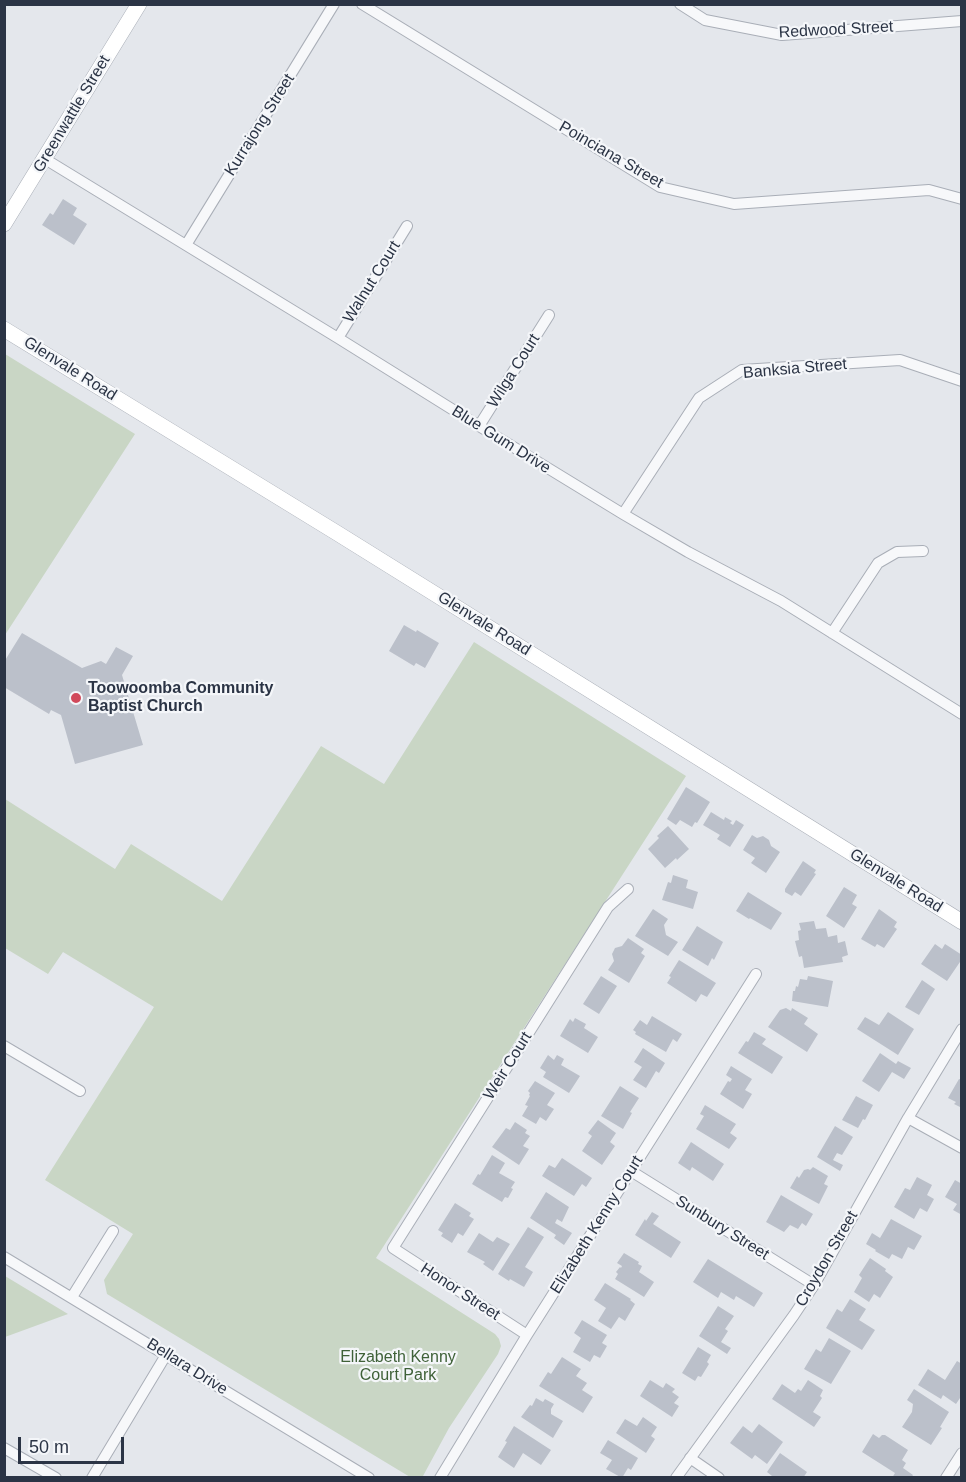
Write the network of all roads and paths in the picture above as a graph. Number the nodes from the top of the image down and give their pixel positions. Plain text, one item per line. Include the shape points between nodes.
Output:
1 (139, 4) edge
2 (334, 4) edge
3 (362, 4) edge
4 (680, 4) edge
5 (962, 21) edge
6 (45, 159) junction
7 (962, 199) edge
8 (4, 224) edge
9 (407, 226) dead end
10 (186, 245) junction
11 (549, 315) dead end
12 (4, 329) edge
13 (338, 338) junction
14 (962, 381) edge
15 (478, 426) junction
16 (623, 514) junction
17 (923, 551) dead end
18 (832, 633) junction
19 (962, 714) edge
20 (628, 889) dead end
21 (962, 922) edge
22 (756, 974) dead end
23 (962, 1029) edge
24 (4, 1046) edge
25 (80, 1091) dead end
26 (908, 1118) junction
27 (962, 1148) edge
28 (631, 1171) junction
29 (113, 1232) dead end
30 (393, 1248) joint
31 (4, 1257) edge
32 (814, 1285) junction
33 (72, 1297) junction
34 (527, 1335) junction
35 (166, 1354) junction
36 (4, 1448) edge
37 (962, 1453) edge
38 (690, 1458) junction
39 (56, 1478) edge
40 (92, 1478) edge
41 (369, 1478) edge
42 (440, 1478) edge
43 (675, 1478) edge
44 (718, 1478) edge
45 (946, 1478) edge

1 - 6 street, Greenwattle Street
2 - 10 street, Kurrajong Street
3 - 7 street, Poinciana Street via 660,187 734,204 929,190
4 - 5 street, Redwood Street via 705,20 782,35
6 - 8 street, Greenwattle Street
6 - 10 street, Blue Gum Drive
9 - 13 street, Walnut Court
10 - 13 street, Blue Gum Drive
11 - 15 street, Wilga Court
12 - 21 street, Glenvale Road
13 - 15 street, Blue Gum Drive
14 - 16 street, Banksia Street via 900,360 742,370 699,398
15 - 16 street, Blue Gum Drive
16 - 18 street, Blue Gum Drive
17 - 18 street via 897,552 879,563
18 - 19 street, Blue Gum Drive
20 - 30 street, Weir Court via 608,907
22 - 28 street, Elizabeth Kenny Court
23 - 26 street, Croydon Street
24 - 25 street
26 - 27 street
26 - 32 street, Croydon Street
28 - 32 street, Sunbury Street
28 - 34 street, Elizabeth Kenny Court
29 - 33 street
30 - 34 street, Honor Street
31 - 33 street, Bellara Drive
32 - 38 street, Croydon Street
33 - 35 street, Bellara Drive
34 - 42 street, Elizabeth Kenny Court
35 - 40 street
35 - 41 street, Bellara Drive
36 - 39 street
37 - 45 street
38 - 43 street, Croydon Street
38 - 44 street

